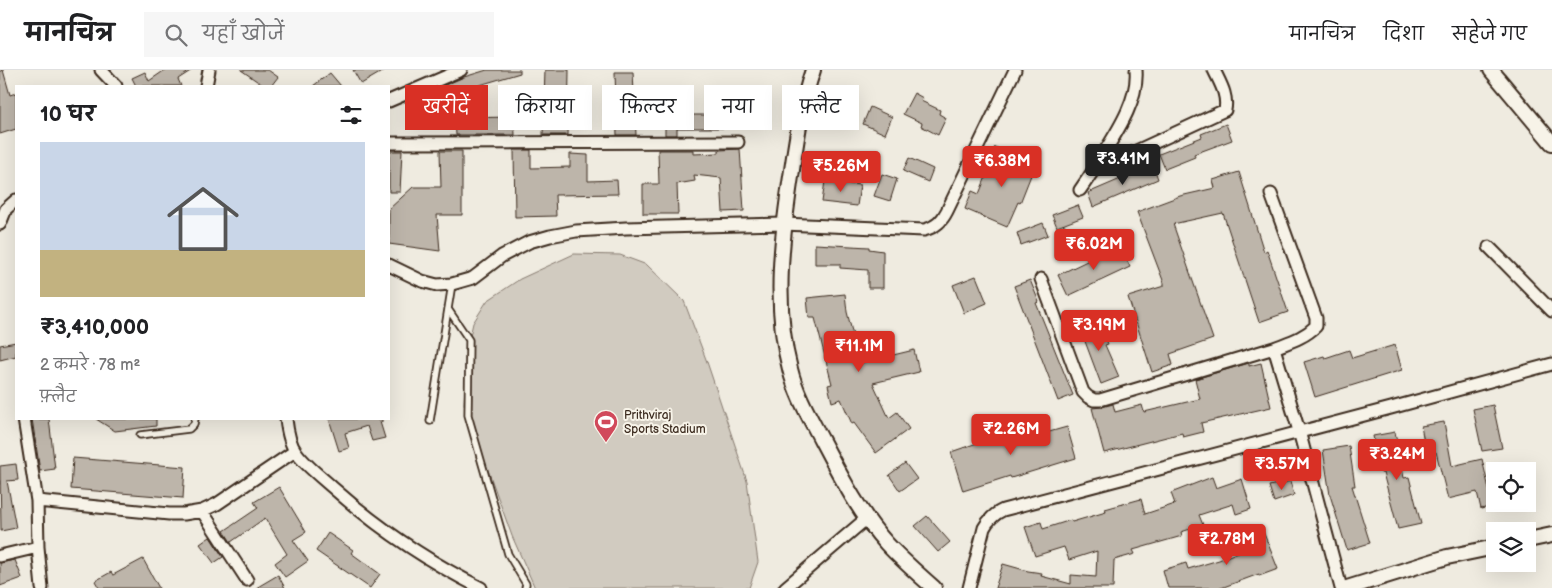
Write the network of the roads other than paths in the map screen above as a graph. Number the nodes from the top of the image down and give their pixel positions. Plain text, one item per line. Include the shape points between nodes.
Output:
1 (101, 70) edge
2 (209, 70) edge
3 (459, 70) edge
4 (813, 70) edge
5 (1015, 70) edge
6 (1136, 70) edge
7 (1214, 70) edge
8 (1491, 70) edge
9 (115, 85) edge
10 (206, 85) edge
11 (390, 100) edge
12 (738, 142) dead end
13 (1552, 143) edge
14 (390, 144) edge
15 (1093, 171) junction
16 (1080, 190) dead end
17 (1271, 194) dead end
18 (15, 201) edge
19 (0, 224) edge
20 (783, 224) junction
21 (1489, 247) dead end
22 (390, 266) edge
23 (1041, 279) dead end
24 (452, 284) junction
25 (448, 309) junction
26 (1552, 311) edge
27 (1274, 348) junction
28 (1552, 364) edge
29 (24, 420) edge
30 (195, 420) edge
31 (286, 420) edge
32 (430, 421) dead end
33 (1299, 431) junction
34 (140, 435) dead end
35 (295, 451) junction
36 (37, 501) junction
37 (202, 511) junction
38 (867, 518) junction
39 (1552, 535) edge
40 (1536, 538) edge
41 (38, 547) junction
42 (1486, 549) edge
43 (0, 556) edge
44 (247, 580) dead end
45 (1356, 586) edge
46 (42, 588) edge
47 (481, 588) edge
48 (525, 588) edge
49 (785, 588) edge
50 (934, 588) edge
51 (969, 588) edge
52 (1341, 588) edge

1 - 9 street
2 - 10 street
3 - 11 street
4 - 20 street via 795,145
5 - 20 street via 947,211 933,228
6 - 15 street via 1136,89 1131,104
7 - 15 street via 1225,93 1225,110
8 - 13 street
12 - 14 street
15 - 16 street
17 - 27 street via 1316,318 1316,326 1309,333
18 - 19 street via 6,209
20 - 24 street via 626,228 550,236 515,248 472,278
20 - 38 street via 782,305 790,371 842,480
21 - 26 street
22 - 24 street via 422,282
23 - 27 street via 1084,392 1094,400
24 - 25 lane
25 - 32 lane
25 - 48 lane via 469,340 468,415 508,554 526,584
27 - 33 street
28 - 33 street
29 - 36 street
30 - 34 lane via 189,429
31 - 35 street
33 - 51 street via 994,514 984,528
33 - 52 street
35 - 37 street via 218,504
35 - 47 street via 349,502 383,528 429,560
36 - 37 street via 169,514
36 - 41 street
37 - 44 street
38 - 49 street
38 - 50 street via 887,544
39 - 40 street
41 - 43 street
41 - 46 street
42 - 45 street via 1447,557

